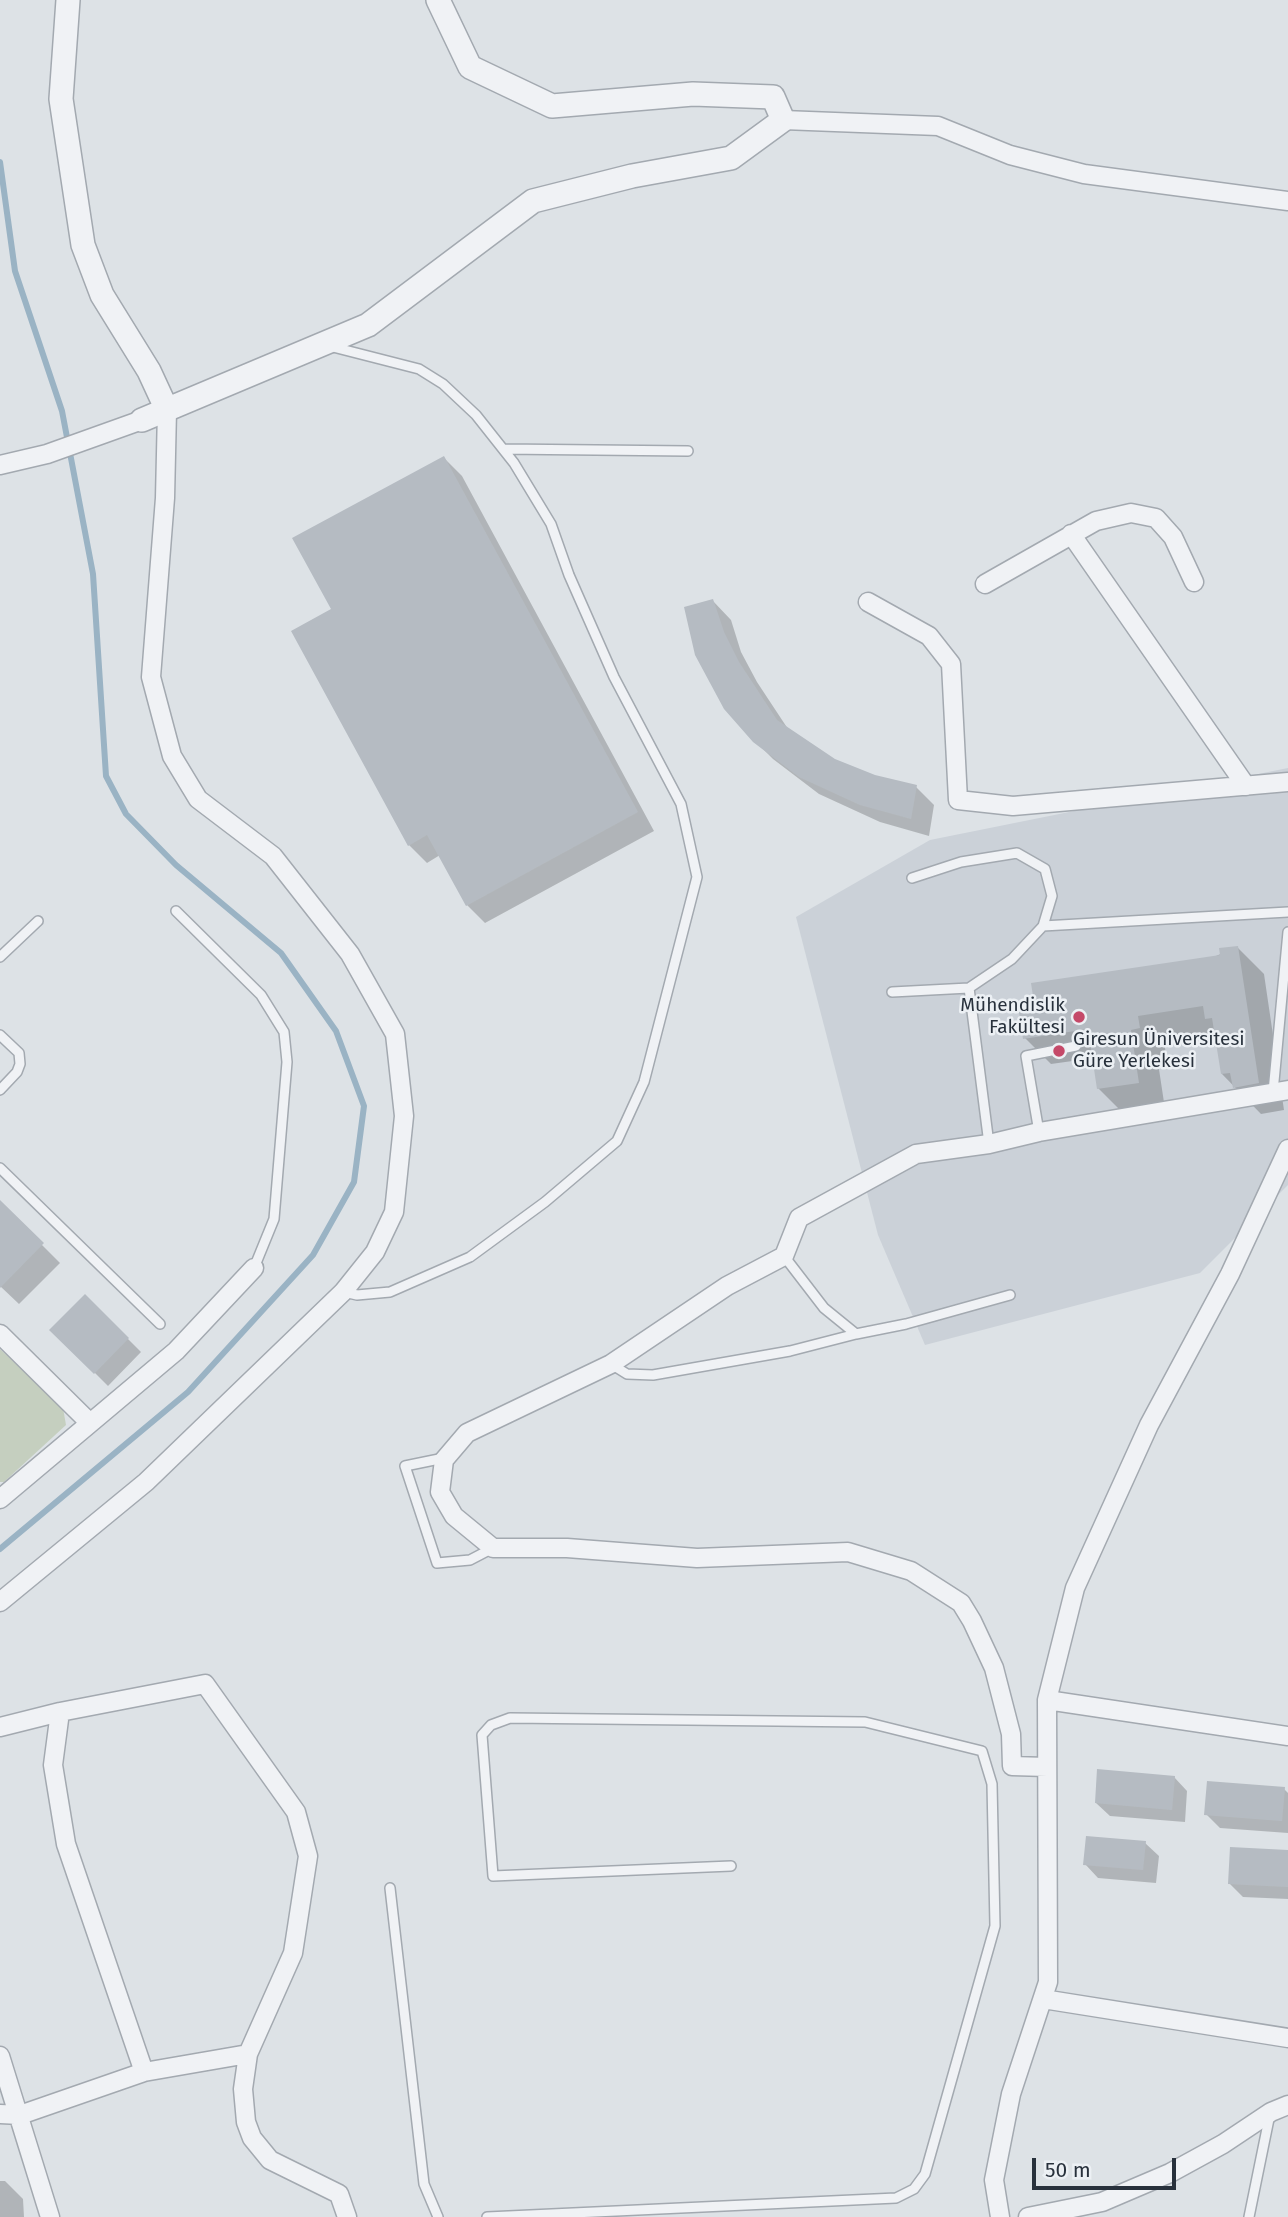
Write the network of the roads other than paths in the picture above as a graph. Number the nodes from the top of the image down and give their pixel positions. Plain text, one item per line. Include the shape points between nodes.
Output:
1 (68, 0) edge
2 (438, 0) edge
3 (783, 120) junction
4 (1288, 201) edge
5 (320, 344) junction
6 (167, 410) junction
7 (142, 420) joint
8 (503, 449) junction
9 (688, 451) dead end
10 (0, 465) edge
11 (1072, 534) junction
12 (1194, 582) dead end
13 (985, 584) dead end
14 (868, 602) dead end
15 (1288, 782) edge
16 (1246, 786) junction
17 (912, 878) dead end
18 (176, 911) dead end
19 (1288, 912) edge
20 (38, 920) dead end
21 (1043, 926) junction
22 (1288, 932) edge
23 (0, 957) edge
24 (969, 988) junction
25 (892, 992) dead end
26 (0, 1035) edge
27 (1076, 1046) dead end
28 (0, 1090) edge
29 (1280, 1091) edge
30 (1039, 1132) junction
31 (989, 1144) junction
32 (1288, 1149) edge
33 (0, 1168) edge
34 (785, 1256) junction
35 (254, 1268) joint
36 (343, 1292) junction
37 (1010, 1295) dead end
38 (160, 1324) dead end
39 (0, 1334) edge
40 (856, 1335) junction
41 (611, 1364) junction
42 (90, 1423) junction
43 (446, 1458) junction
44 (0, 1499) edge
45 (493, 1548) junction
46 (0, 1602) edge
47 (1047, 1700) junction
48 (60, 1712) junction
49 (0, 1727) edge
50 (1288, 1736) edge
51 (1047, 1767) junction
52 (731, 1866) dead end
53 (390, 1888) dead end
54 (1042, 1999) junction
55 (1288, 2038) edge
56 (248, 2054) junction
57 (0, 2056) edge
58 (144, 2071) junction
59 (1288, 2105) edge
60 (1271, 2112) junction
61 (0, 2114) edge
62 (20, 2115) junction
63 (50, 2217) edge
64 (347, 2217) edge
65 (438, 2217) edge
66 (486, 2217) edge
67 (1000, 2217) edge
68 (1028, 2217) edge
69 (1249, 2217) edge

1 - 6 street via 61,99 83,245 102,295 149,371
2 - 3 street via 470,67 552,106 693,94 773,97
3 - 4 street via 937,126 1010,155 1084,174
3 - 5 street via 731,158 533,201 368,325
5 - 6 street
5 - 8 lane via 419,369 476,415
6 - 7 street
6 - 36 street via 151,677 172,756 198,799 273,856 350,954 395,1034 404,1116 394,1212 375,1252
7 - 10 street via 47,454
8 - 9 lane
8 - 36 lane via 551,524 614,677 681,804 697,877 644,1082 617,1141 470,1257 390,1292
11 - 12 street via 1097,521 1131,513 1156,518 1173,537
11 - 13 street
11 - 16 street
14 - 16 street via 929,636 951,664 958,800 1013,806
15 - 16 street
17 - 21 lane via 961,862 1017,853 1045,869 1052,896
18 - 35 lane via 261,995 284,1032 287,1062 274,1219
19 - 21 lane
20 - 23 lane
21 - 24 lane via 1012,959
22 - 29 lane
24 - 25 lane
24 - 31 lane
26 - 28 lane via 19,1052 20,1064
27 - 30 lane via 1026,1056
29 - 30 street
30 - 31 street
31 - 34 street via 916,1154 799,1217
32 - 47 street via 1230,1274 1149,1425 1074,1588
33 - 38 lane
34 - 40 lane via 824,1308
34 - 41 street via 727,1286
35 - 42 street via 176,1351
36 - 46 street via 146,1482
37 - 40 lane
39 - 42 street
40 - 41 lane via 653,1375 627,1374
41 - 43 street via 467,1433
42 - 44 street
43 - 45 street via 440,1492 454,1516
43 - 45 lane via 405,1466 437,1563 470,1560
45 - 51 street via 567,1548 697,1558 848,1552 911,1571 961,1603 972,1621 994,1668 1011,1734 1012,1766
47 - 50 street
47 - 51 street
48 - 49 street
48 - 56 street via 205,1684 296,1812 308,1856 293,1953
48 - 58 street via 52,1765 66,1844
51 - 54 street via 1048,1982
52 - 66 lane via 492,1876 482,1735 491,1725 510,1718 865,1721 982,1751 992,1784 995,1926 925,2174 914,2189 896,2197
53 - 65 lane via 424,2184
54 - 55 street
54 - 67 street via 1011,2094 994,2179
56 - 58 street
56 - 64 street via 243,2089 252,2138 270,2160 339,2194
57 - 62 street
58 - 62 street
59 - 60 street
60 - 68 street via 1170,2173 1102,2203
60 - 69 lane
61 - 62 street
62 - 63 street

